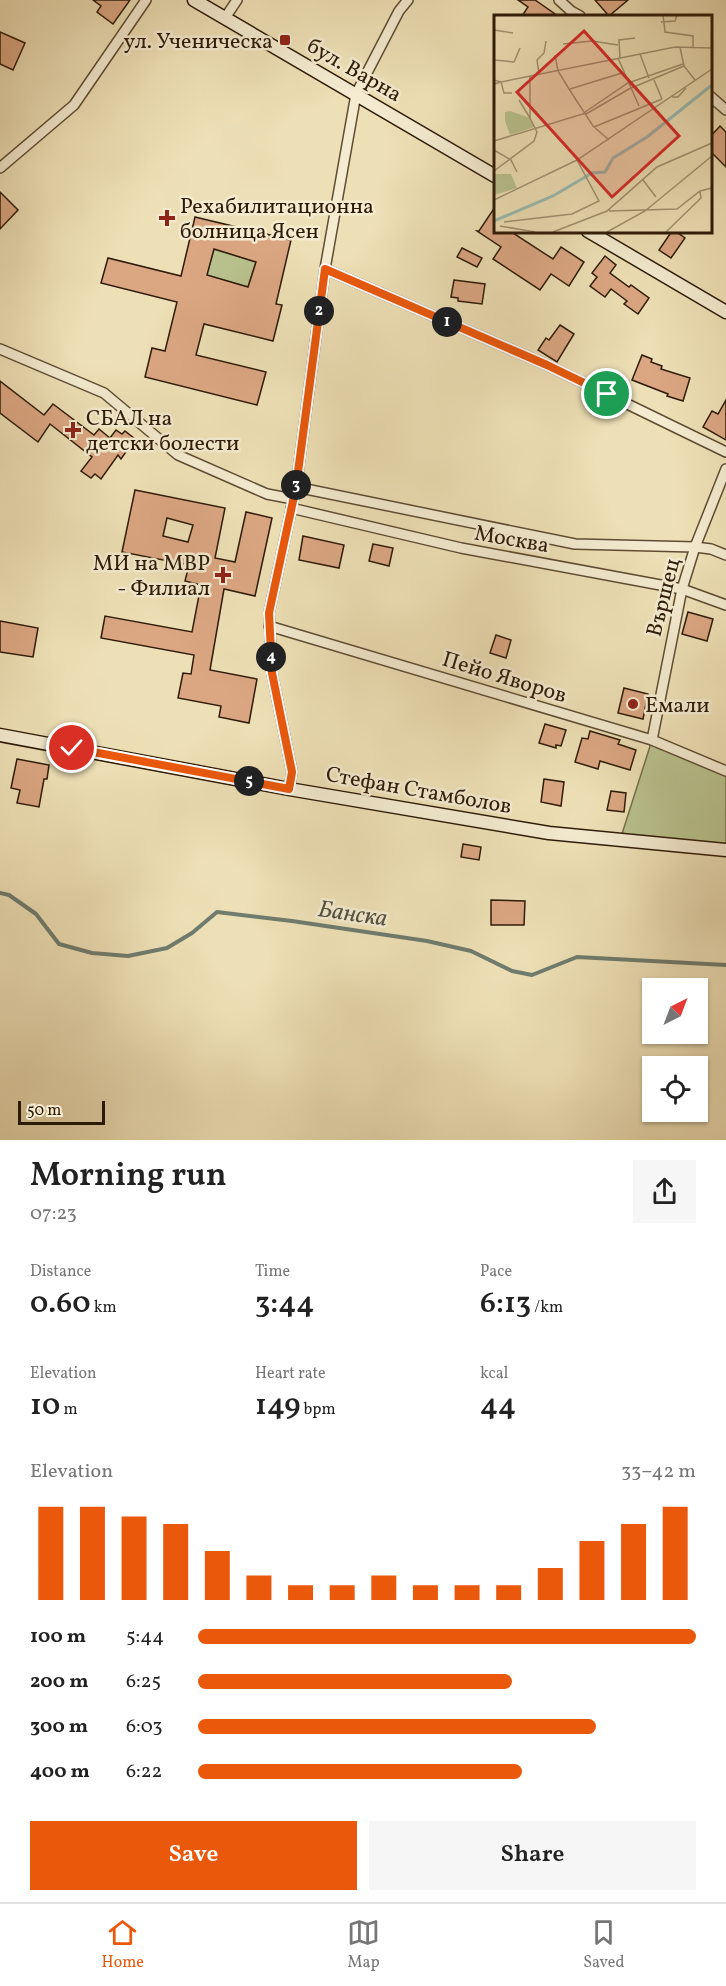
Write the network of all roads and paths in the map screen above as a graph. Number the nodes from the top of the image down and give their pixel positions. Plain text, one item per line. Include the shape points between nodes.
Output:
1 (146, 0) edge
2 (194, 0) edge
3 (237, 0) edge
4 (408, 0) edge
5 (559, 0) edge
6 (578, 15) edge
7 (225, 18) junction
8 (356, 94) junction
9 (711, 97) edge
10 (726, 110) edge
11 (0, 168) edge
12 (494, 175) edge
13 (590, 232) edge
14 (325, 269) junction
15 (726, 312) edge
16 (0, 349) edge
17 (726, 452) edge
18 (726, 469) edge
19 (296, 487) junction
20 (292, 504) junction
21 (695, 547) junction
22 (726, 555) edge
23 (682, 588) junction
24 (726, 605) edge
25 (269, 626) junction
26 (0, 735) edge
27 (652, 740) junction
28 (726, 771) edge
29 (289, 789) junction
30 (726, 850) edge

1 - 11 street via 74,105
2 - 7 street, бул. Варна
3 - 7 street
4 - 8 street
5 - 6 street
7 - 8 street, бул. Варна
8 - 12 street, бул. Варна
8 - 14 street
9 - 10 street
13 - 15 street
14 - 17 street via 547,365
14 - 19 street
16 - 20 street, Москва via 104,393 178,455
18 - 21 street, Вършец
19 - 20 street
19 - 21 street, Москва via 575,544
20 - 23 street, Москва via 461,548
20 - 25 street
21 - 22 street, Москва
21 - 23 street, Вършец
23 - 24 street, Москва
23 - 27 street, Вършец
25 - 27 street, Пейо Яворов
25 - 29 street via 272,673 292,772
26 - 29 street, Стефан Стамболов
27 - 28 street, Пейо Яворов
29 - 30 street, Стефан Стамболов via 549,833

